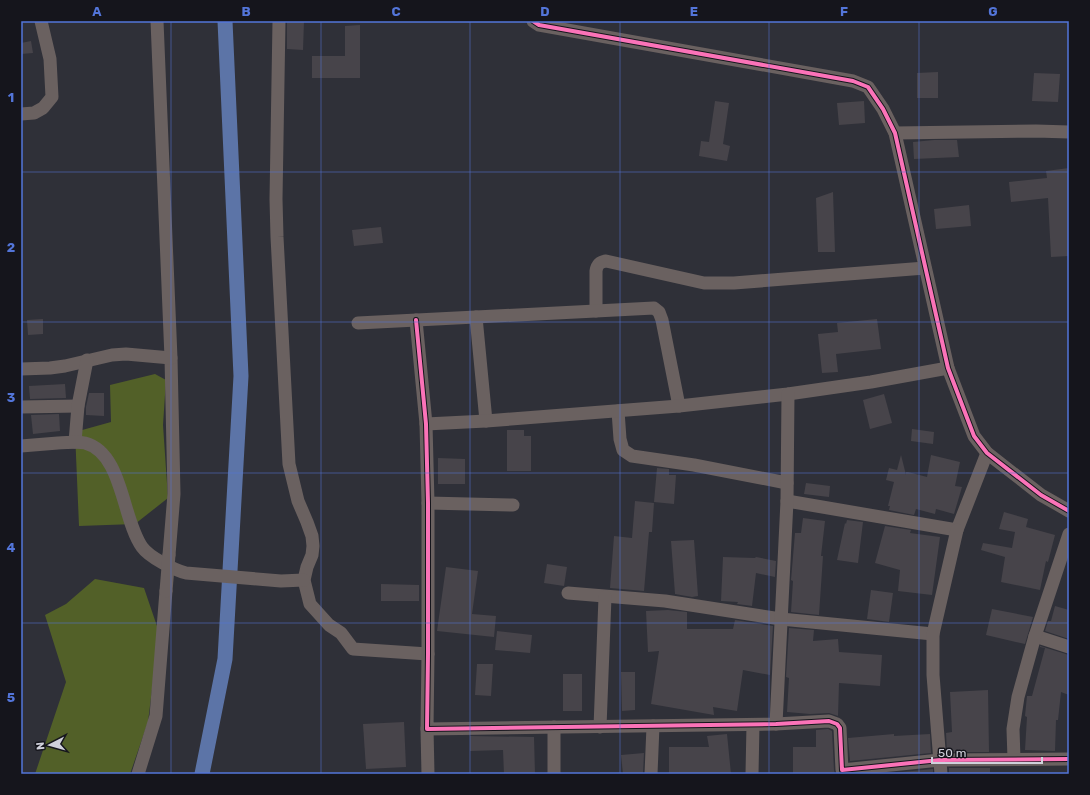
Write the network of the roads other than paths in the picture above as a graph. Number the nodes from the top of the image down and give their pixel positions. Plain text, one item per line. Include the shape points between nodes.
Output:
1 (41, 21) edge
2 (157, 21) edge
3 (279, 21) edge
4 (533, 21) edge
5 (21, 114) edge
6 (1069, 132) edge
7 (895, 133) junction
8 (925, 268) junction
9 (596, 311) junction
10 (476, 317) junction
11 (416, 320) junction
12 (358, 323) dead end
13 (171, 358) junction
14 (87, 360) junction
15 (948, 368) junction
16 (21, 369) edge
17 (788, 394) junction
18 (21, 406) edge
19 (78, 406) junction
20 (679, 406) junction
21 (618, 411) junction
22 (486, 421) junction
23 (426, 424) junction
24 (75, 442) junction
25 (21, 446) edge
26 (987, 453) junction
27 (787, 484) junction
28 (787, 501) junction
29 (428, 503) junction
30 (513, 505) dead end
31 (1069, 511) edge
32 (957, 530) junction
33 (1069, 534) edge
34 (304, 580) junction
35 (568, 593) dead end
36 (605, 597) junction
37 (782, 619) junction
38 (933, 634) junction
39 (1035, 636) junction
40 (1069, 647) edge
41 (428, 654) junction
42 (776, 724) junction
43 (753, 725) junction
44 (653, 726) junction
45 (554, 727) junction
46 (600, 727) junction
47 (427, 729) junction
48 (1014, 759) junction
49 (1069, 759) edge
50 (940, 760) junction
51 (842, 772) edge
52 (138, 774) edge
53 (428, 774) edge
54 (554, 774) edge
55 (651, 774) edge
56 (752, 774) edge
57 (941, 774) edge

1 - 5 street via 50,59 52,97 43,108 34,113
2 - 13 street
3 - 34 street via 277,237 289,464 313,546
4 - 7 street via 539,25 853,81 868,87
6 - 7 street via 1036,130
7 - 8 street
8 - 9 street via 734,283 704,283 606,261 597,266
8 - 15 street
9 - 10 street
9 - 20 street via 654,308 659,312
10 - 11 street
10 - 22 street
11 - 12 street
11 - 23 street
13 - 14 street via 126,354
13 - 52 street, bridge via 174,494 156,716
14 - 16 street via 65,366
14 - 19 street
15 - 17 street
15 - 26 street via 974,436
17 - 20 street
17 - 27 street
18 - 19 street
19 - 24 street
20 - 21 street
21 - 22 street
21 - 27 street via 623,450 632,456 694,465
22 - 23 street
23 - 29 street
24 - 25 street
24 - 34 street via 92,445 110,463 116,474 134,534 142,548 161,562 186,573 282,581
26 - 31 street via 1041,495
26 - 32 street
27 - 28 street
28 - 32 street
28 - 37 street
29 - 30 street
29 - 41 street
32 - 38 street
33 - 39 street
34 - 41 street via 310,604 341,634 352,649
35 - 36 street
36 - 37 street via 666,602
36 - 46 street
37 - 38 street
37 - 42 street
38 - 50 street via 933,675
39 - 40 street
39 - 48 street via 1018,697 1013,729
41 - 47 street
42 - 43 street
42 - 51 street via 829,721 837,724 840,728
43 - 44 street
43 - 56 street
44 - 46 street
44 - 55 street
45 - 46 street
45 - 47 street
45 - 54 street
47 - 53 street
48 - 49 street
48 - 50 street
50 - 51 street
50 - 57 street

